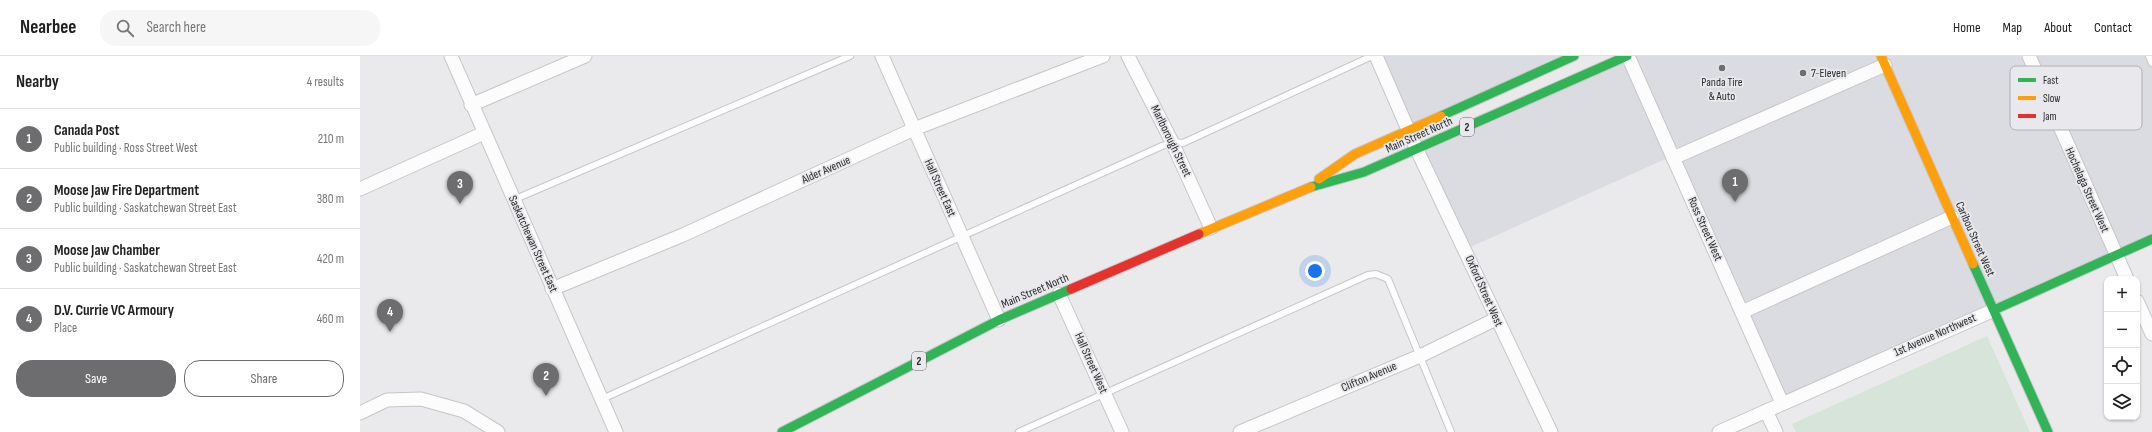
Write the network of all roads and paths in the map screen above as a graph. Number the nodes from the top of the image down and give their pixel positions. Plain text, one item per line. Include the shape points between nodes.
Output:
1 (451, 56) edge
2 (585, 56) edge
3 (850, 56) edge
4 (882, 56) edge
5 (1103, 56) edge
6 (1128, 56) edge
7 (1372, 56) edge
8 (1376, 56) edge
9 (1574, 56) edge
10 (1627, 56) edge
11 (2029, 56) edge
12 (2149, 56) edge
13 (1883, 61) edge
14 (2152, 63) edge
15 (2033, 66) edge
16 (471, 105) junction
17 (914, 129) junction
18 (1409, 129) junction
19 (2061, 130) edge
20 (484, 133) junction
21 (1172, 142) junction
22 (1416, 150) junction
23 (1673, 158) junction
24 (360, 189) edge
25 (1305, 189) junction
26 (513, 200) junction
27 (1952, 217) junction
28 (1211, 228) junction
29 (963, 238) junction
30 (2152, 239) edge
31 (2116, 255) junction
32 (2126, 276) edge
33 (552, 289) junction
34 (1059, 294) junction
35 (2140, 308) edge
36 (1994, 310) junction
37 (1742, 312) junction
38 (1496, 319) junction
39 (999, 320) junction
40 (2152, 334) edge
41 (1420, 356) junction
42 (1104, 393) junction
43 (602, 399) junction
44 (1782, 403) junction
45 (1766, 411) junction
46 (360, 413) edge
47 (498, 432) edge
48 (616, 432) edge
49 (782, 432) edge
50 (1019, 432) edge
51 (1122, 432) edge
52 (1240, 432) edge
53 (1451, 432) edge
54 (1551, 432) edge
55 (1719, 432) edge
56 (1776, 432) edge
57 (2048, 432) edge

1 - 16 street, Saskatchewan Street East
2 - 16 street
3 - 26 lane
4 - 17 street, Hall Street East
5 - 17 street, Alder Avenue
6 - 21 street, Marlborough Street
7 - 21 lane via 1183,143
8 - 18 street, Oxford Street West
9 - 18 main road, Main Street North / 2
10 - 22 main road, Main Street North / 2
10 - 23 street, Ross Street West
11 - 15 street, Hochelaga Street West
12 - 14 lane
13 - 23 street
13 - 27 main road, Caribou Street West
16 - 20 street, Saskatchewan Street East
17 - 29 street, Hall Street East
17 - 33 street, Alder Avenue via 683,235
18 - 22 street, Oxford Street West
18 - 25 main road, Main Street North / 2 via 1355,154
19 - 31 street, Hochelaga Street West
20 - 24 street
20 - 26 street, Saskatchewan Street East
21 - 28 street, Marlborough Street
21 - 29 lane
22 - 25 main road, Main Street North / 2 via 1364,172
22 - 38 street, Oxford Street West via 1466,249
23 - 37 street, Ross Street West
25 - 28 main road, Main Street North / 2
26 - 33 street, Saskatchewan Street East
27 - 36 main road, Caribou Street West
27 - 37 street
28 - 34 main road, Main Street North / 2
29 - 39 street, Hall Street East
29 - 43 lane
30 - 31 main road, 1st Avenue Northwest
31 - 32 street, Hochelaga Street West
31 - 36 main road, 1st Avenue Northwest
33 - 43 street, Saskatchewan Street East
34 - 39 main road, Main Street North / 2
34 - 42 street, Hall Street West
35 - 40 street
36 - 44 street, 1st Avenue Northwest
36 - 57 main road, Caribou Street West
37 - 44 street, Ross Street West
38 - 41 street, Clifton Avenue
38 - 54 street, Oxford Street West
39 - 49 main road, Main Street North / 2
41 - 42 lane via 1388,279 1376,274
41 - 52 street, Clifton Avenue
41 - 53 lane
42 - 50 lane
42 - 51 street, Hall Street West
43 - 48 street, Saskatchewan Street East
44 - 45 street, 1st Avenue Northwest
45 - 55 street, 1st Avenue Northwest
45 - 56 street
46 - 47 street via 387,400 421,399 464,411

